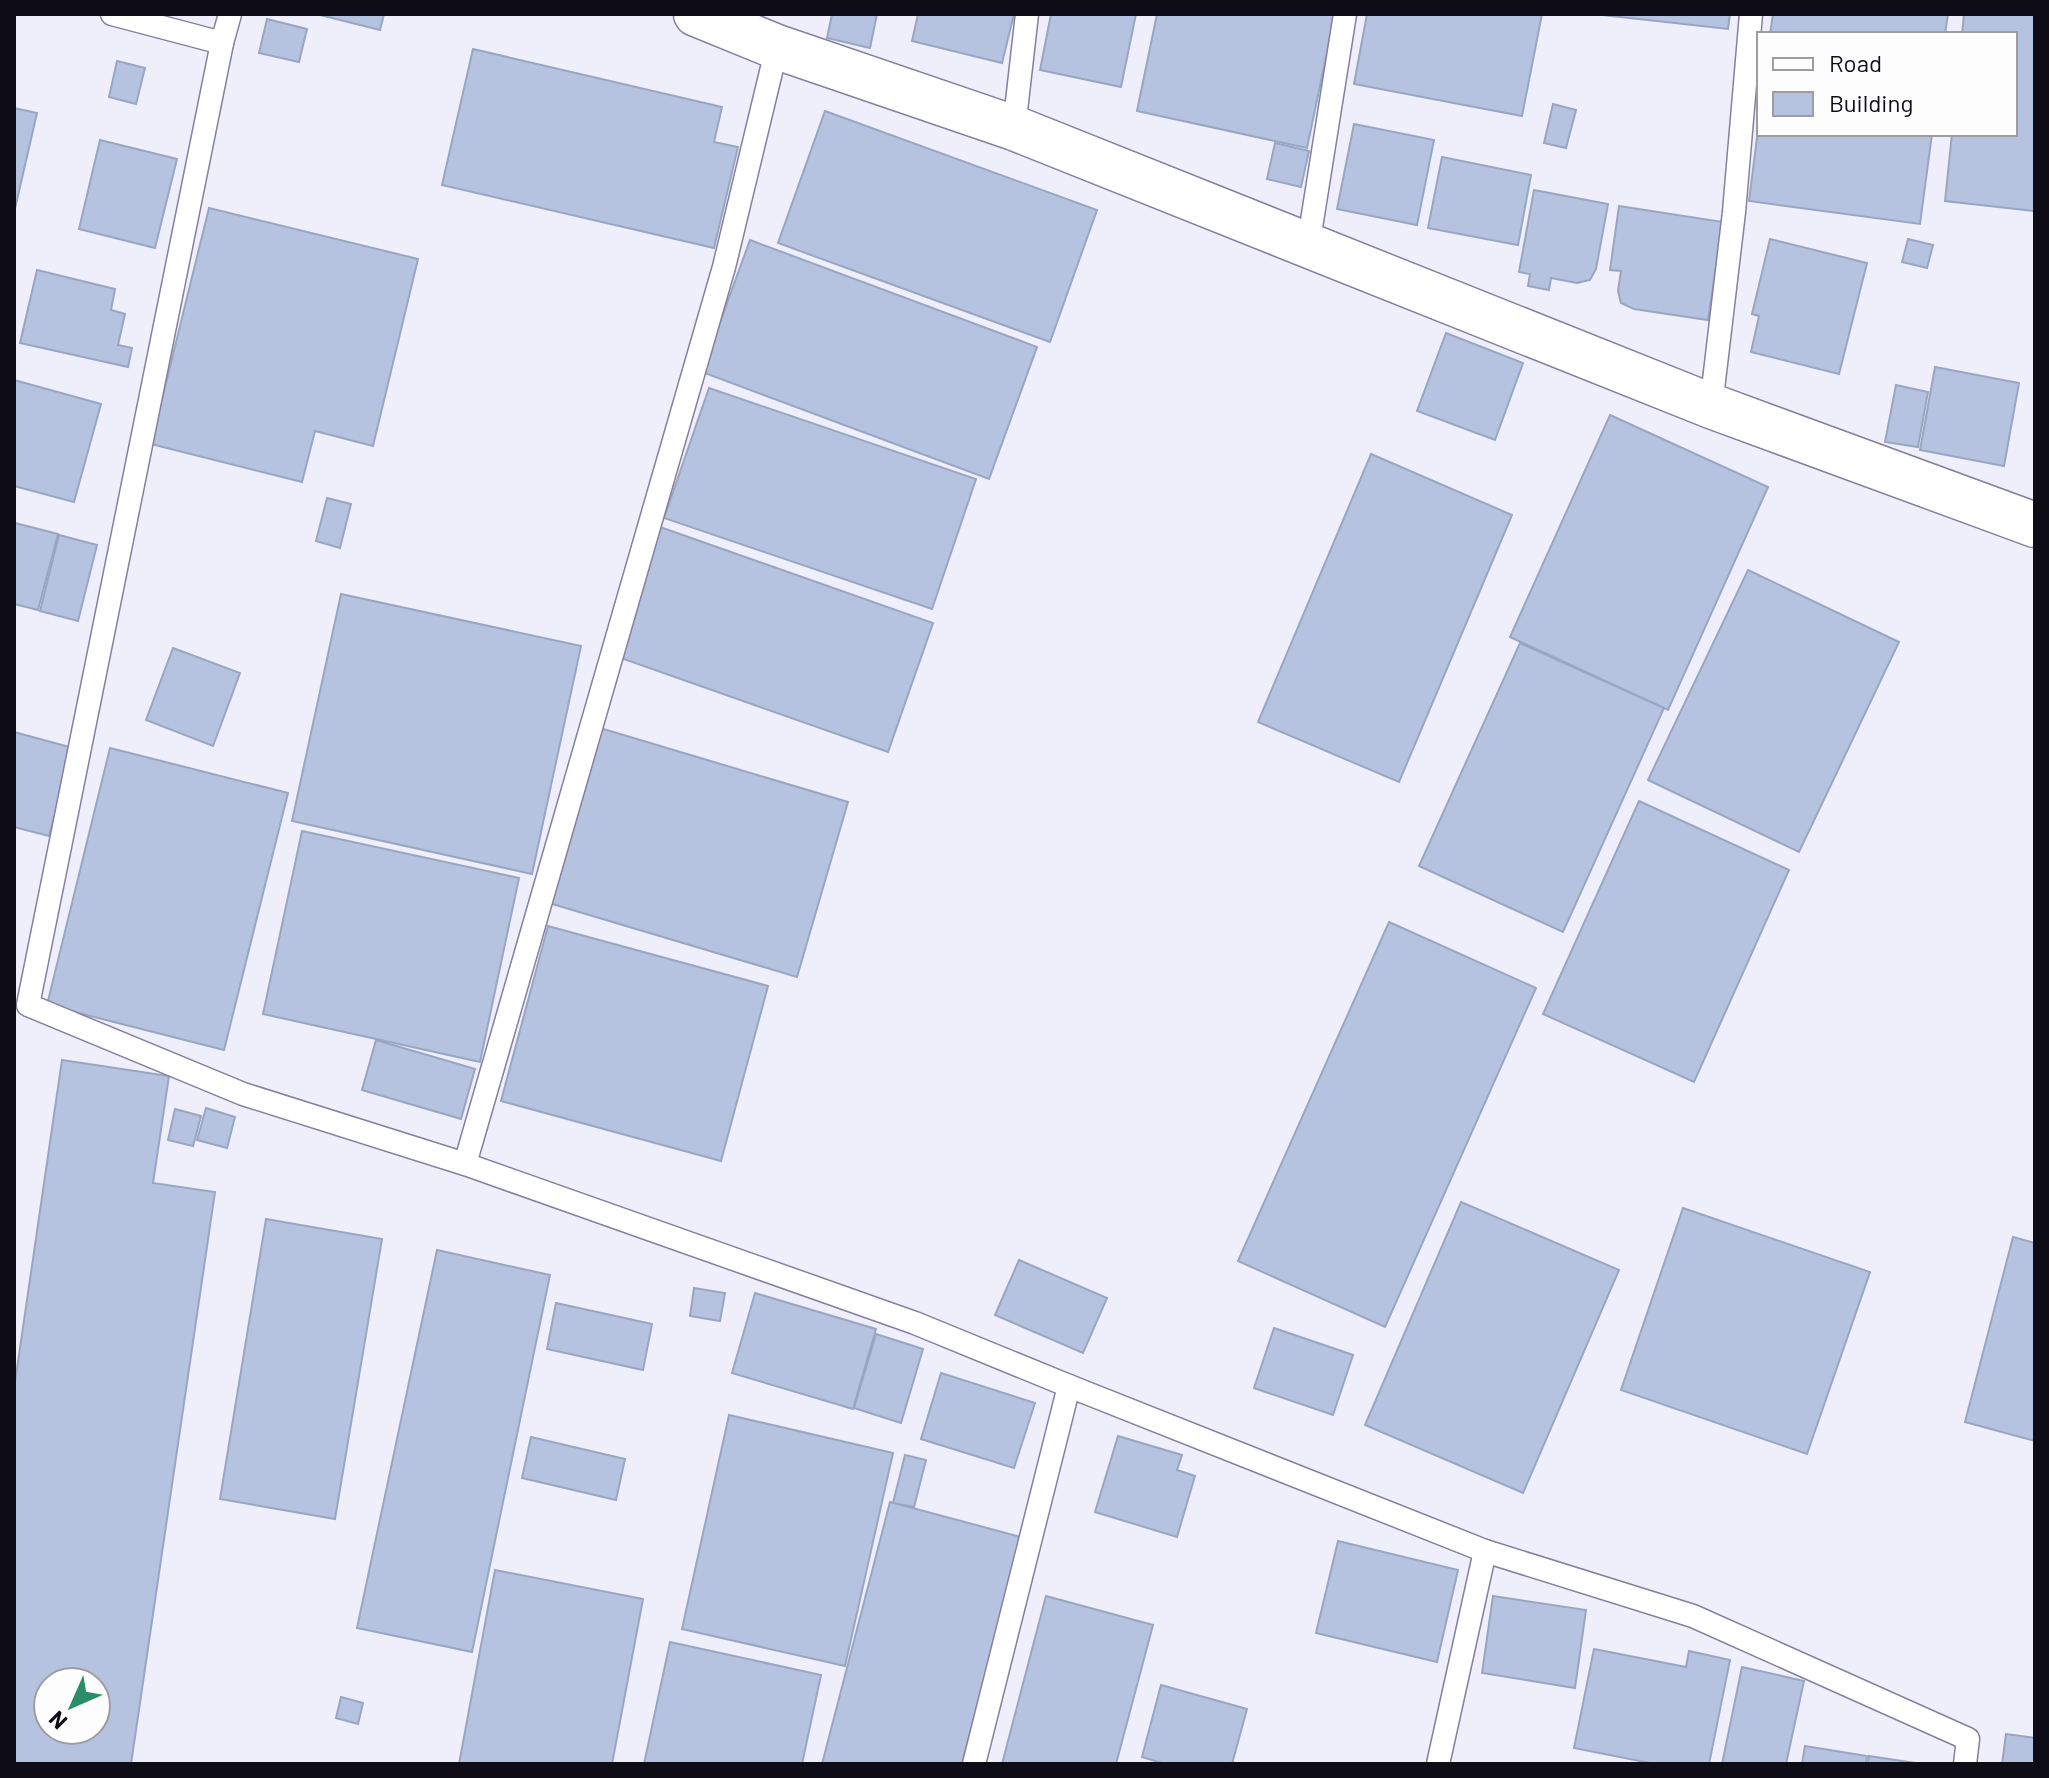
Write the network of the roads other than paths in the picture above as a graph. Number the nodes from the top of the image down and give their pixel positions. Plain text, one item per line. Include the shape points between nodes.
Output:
1 (112, 14) edge
2 (230, 14) edge
3 (696, 14) edge
4 (1027, 14) edge
5 (1345, 14) edge
6 (1751, 14) edge
7 (222, 43) junction
8 (777, 47) junction
9 (1014, 128) junction
10 (1308, 246) junction
11 (1711, 406) junction
12 (2035, 525) edge
13 (465, 1164) junction
14 (1069, 1386) junction
15 (1485, 1551) junction
16 (974, 1764) edge
17 (1438, 1764) edge
18 (1965, 1764) edge

1 - 7 lane
2 - 7 lane
3 - 8 street
4 - 9 lane
5 - 10 lane
6 - 11 lane
7 - 13 lane via 28,1005 243,1094
8 - 9 street
8 - 13 lane via 724,267
9 - 10 street
10 - 11 street
11 - 12 street
13 - 14 lane via 915,1323
14 - 15 lane
14 - 16 lane
15 - 17 lane
15 - 18 lane via 1693,1616 1968,1739

